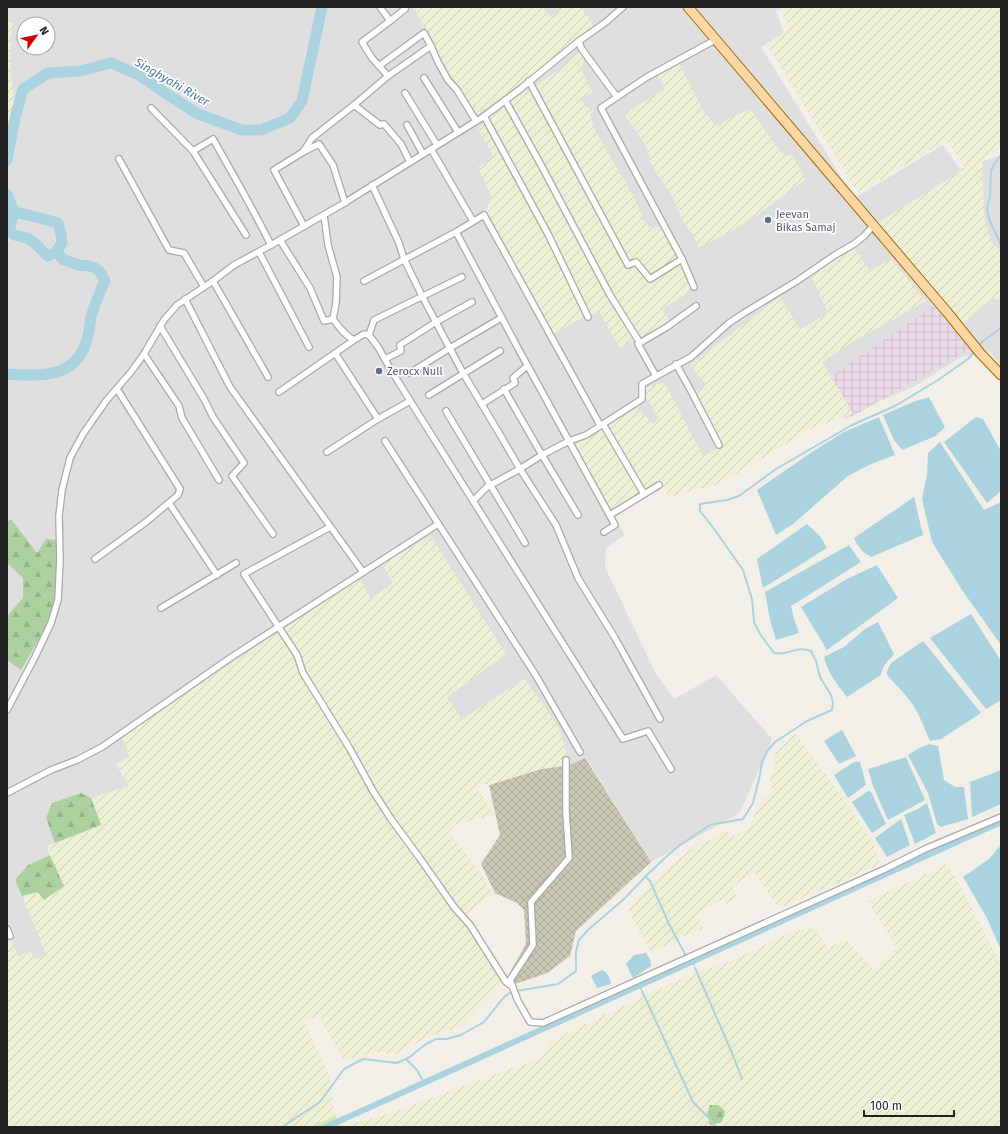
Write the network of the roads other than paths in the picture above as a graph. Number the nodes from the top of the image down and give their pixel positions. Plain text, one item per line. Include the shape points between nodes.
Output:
1 (380, 7) edge
2 (623, 7) edge
3 (688, 7) edge
4 (406, 9) dead end
5 (390, 21) junction
6 (715, 40) junction
7 (579, 41) junction
8 (431, 46) junction
9 (379, 66) junction
10 (388, 76) junction
11 (424, 78) dead end
12 (529, 81) junction
13 (405, 93) dead end
14 (617, 98) junction
15 (505, 100) junction
16 (354, 105) junction
17 (151, 108) dead end
18 (484, 116) junction
19 (476, 121) junction
20 (407, 125) dead end
21 (458, 132) junction
22 (437, 145) junction
23 (431, 149) junction
24 (193, 151) junction
25 (303, 152) junction
26 (424, 154) junction
27 (119, 159) dead end
28 (410, 162) junction
29 (372, 186) junction
30 (345, 203) junction
31 (324, 215) junction
32 (473, 221) junction
33 (304, 226) junction
34 (874, 226) junction
35 (456, 232) junction
36 (246, 235) dead end
37 (280, 240) junction
38 (271, 246) junction
39 (259, 252) junction
40 (404, 259) junction
41 (682, 259) junction
42 (462, 277) dead end
43 (213, 281) junction
44 (364, 281) dead end
45 (204, 287) junction
46 (694, 287) dead end
47 (422, 296) junction
48 (185, 299) junction
49 (472, 302) dead end
50 (696, 306) dead end
51 (588, 317) dead end
52 (502, 318) junction
53 (333, 319) junction
54 (436, 322) junction
55 (160, 326) junction
56 (370, 335) junction
57 (354, 340) junction
58 (640, 343) junction
59 (309, 347) dead end
60 (450, 348) junction
61 (500, 351) dead end
62 (335, 353) junction
63 (144, 354) junction
64 (385, 359) junction
65 (676, 364) junction
66 (527, 366) junction
67 (410, 373) dead end
68 (464, 373) junction
69 (1001, 375) edge
70 (656, 376) junction
71 (268, 377) dead end
72 (117, 388) junction
73 (504, 389) junction
74 (279, 392) dead end
75 (429, 395) dead end
76 (410, 401) junction
77 (482, 404) junction
78 (446, 411) dead end
79 (378, 419) junction
80 (602, 425) junction
81 (385, 440) dead end
82 (569, 441) junction
83 (719, 445) dead end
84 (327, 452) dead end
85 (542, 455) junction
86 (520, 469) junction
87 (219, 480) dead end
88 (491, 484) junction
89 (659, 485) dead end
90 (644, 494) junction
91 (473, 501) junction
92 (169, 503) junction
93 (578, 515) dead end
94 (610, 515) junction
95 (435, 526) dead end
96 (330, 527) junction
97 (604, 532) dead end
98 (273, 534) dead end
99 (526, 543) dead end
100 (95, 560) dead end
101 (236, 563) dead end
102 (362, 572) junction
103 (217, 575) junction
104 (161, 608) dead end
105 (279, 626) junction
106 (7, 710) edge
107 (660, 719) dead end
108 (580, 752) dead end
109 (566, 760) dead end
110 (670, 769) dead end
111 (7, 794) edge
112 (1001, 817) edge
113 (7, 929) edge
114 (10, 936) dead end
115 (512, 986) junction

1 - 5 street
2 - 7 street
3 - 6 main road
4 - 5 street
5 - 9 street via 362,42
6 - 14 street via 648,77
6 - 34 main road
7 - 12 street
7 - 14 street via 581,48
8 - 9 street via 424,33
8 - 10 street
8 - 19 street via 448,80
9 - 10 street
10 - 16 street
11 - 21 street
12 - 15 street
12 - 41 street via 628,265 636,262 650,279
13 - 22 street
14 - 41 street via 601,108
15 - 18 street
15 - 58 street via 610,295
16 - 25 street via 312,138
16 - 28 street via 380,125 384,124 402,144
17 - 24 street
18 - 19 street
18 - 51 street via 549,236
19 - 21 street
20 - 26 street
21 - 22 street
22 - 23 street
23 - 26 street
23 - 32 street
24 - 36 street
24 - 38 street via 213,139
25 - 30 street via 319,144 333,165
25 - 33 street via 274,170
26 - 28 street
27 - 45 street via 169,250 184,253
28 - 29 street
29 - 30 street
29 - 40 street
30 - 31 street
31 - 33 street
31 - 53 street via 336,277
32 - 35 street
32 - 80 street via 484,215
33 - 37 street
34 - 65 street via 854,244 744,313 692,356
34 - 69 main road
35 - 40 street
35 - 52 street
37 - 38 street
37 - 53 street via 310,288 324,321
38 - 39 street
39 - 43 street via 234,265
39 - 59 street
40 - 44 street
40 - 47 street
41 - 46 street
42 - 47 street
43 - 45 street
43 - 71 street
45 - 48 street
47 - 54 street
47 - 56 street via 374,320
48 - 55 street via 177,304
48 - 96 street via 230,387
49 - 54 street
50 - 58 street
52 - 60 street
52 - 66 street
53 - 57 street
54 - 60 street
54 - 64 street via 400,345 401,351
55 - 63 street
55 - 98 street via 244,463 232,476
56 - 57 street via 364,334
56 - 64 street
57 - 62 street
58 - 70 street via 638,344
60 - 67 street
60 - 68 street
61 - 68 street
62 - 74 street
62 - 79 street
63 - 72 street
63 - 87 street via 179,406 182,418
64 - 76 street
65 - 70 street
65 - 83 street
66 - 73 street via 513,378 515,383
66 - 82 street
68 - 75 street
68 - 77 street
70 - 80 street via 642,384 642,399
72 - 92 street via 180,489 178,495
72 - 106 street via 83,434 70,458 59,516 58,600 51,624
73 - 77 street
73 - 85 street
76 - 79 street
76 - 91 street
77 - 86 street
78 - 88 street
79 - 84 street
80 - 82 street
80 - 90 street
81 - 108 street via 535,674
82 - 85 street
82 - 94 street
85 - 86 street
85 - 93 street
86 - 88 street
86 - 107 street via 556,525 578,578
88 - 91 street
88 - 99 street
89 - 90 street
90 - 94 street
91 - 110 street via 623,739 648,731
92 - 100 street
92 - 103 street
94 - 97 street via 615,525
95 - 102 street
96 - 102 street
96 - 105 street via 244,574
101 - 103 street
102 - 105 street
103 - 104 street
105 - 111 street via 102,747 51,770
105 - 115 street via 297,655 303,673 380,802 454,907 470,925 506,982
109 - 115 street via 569,858 531,902 533,945 510,980
112 - 115 street via 543,1023 530,1022
113 - 114 street

